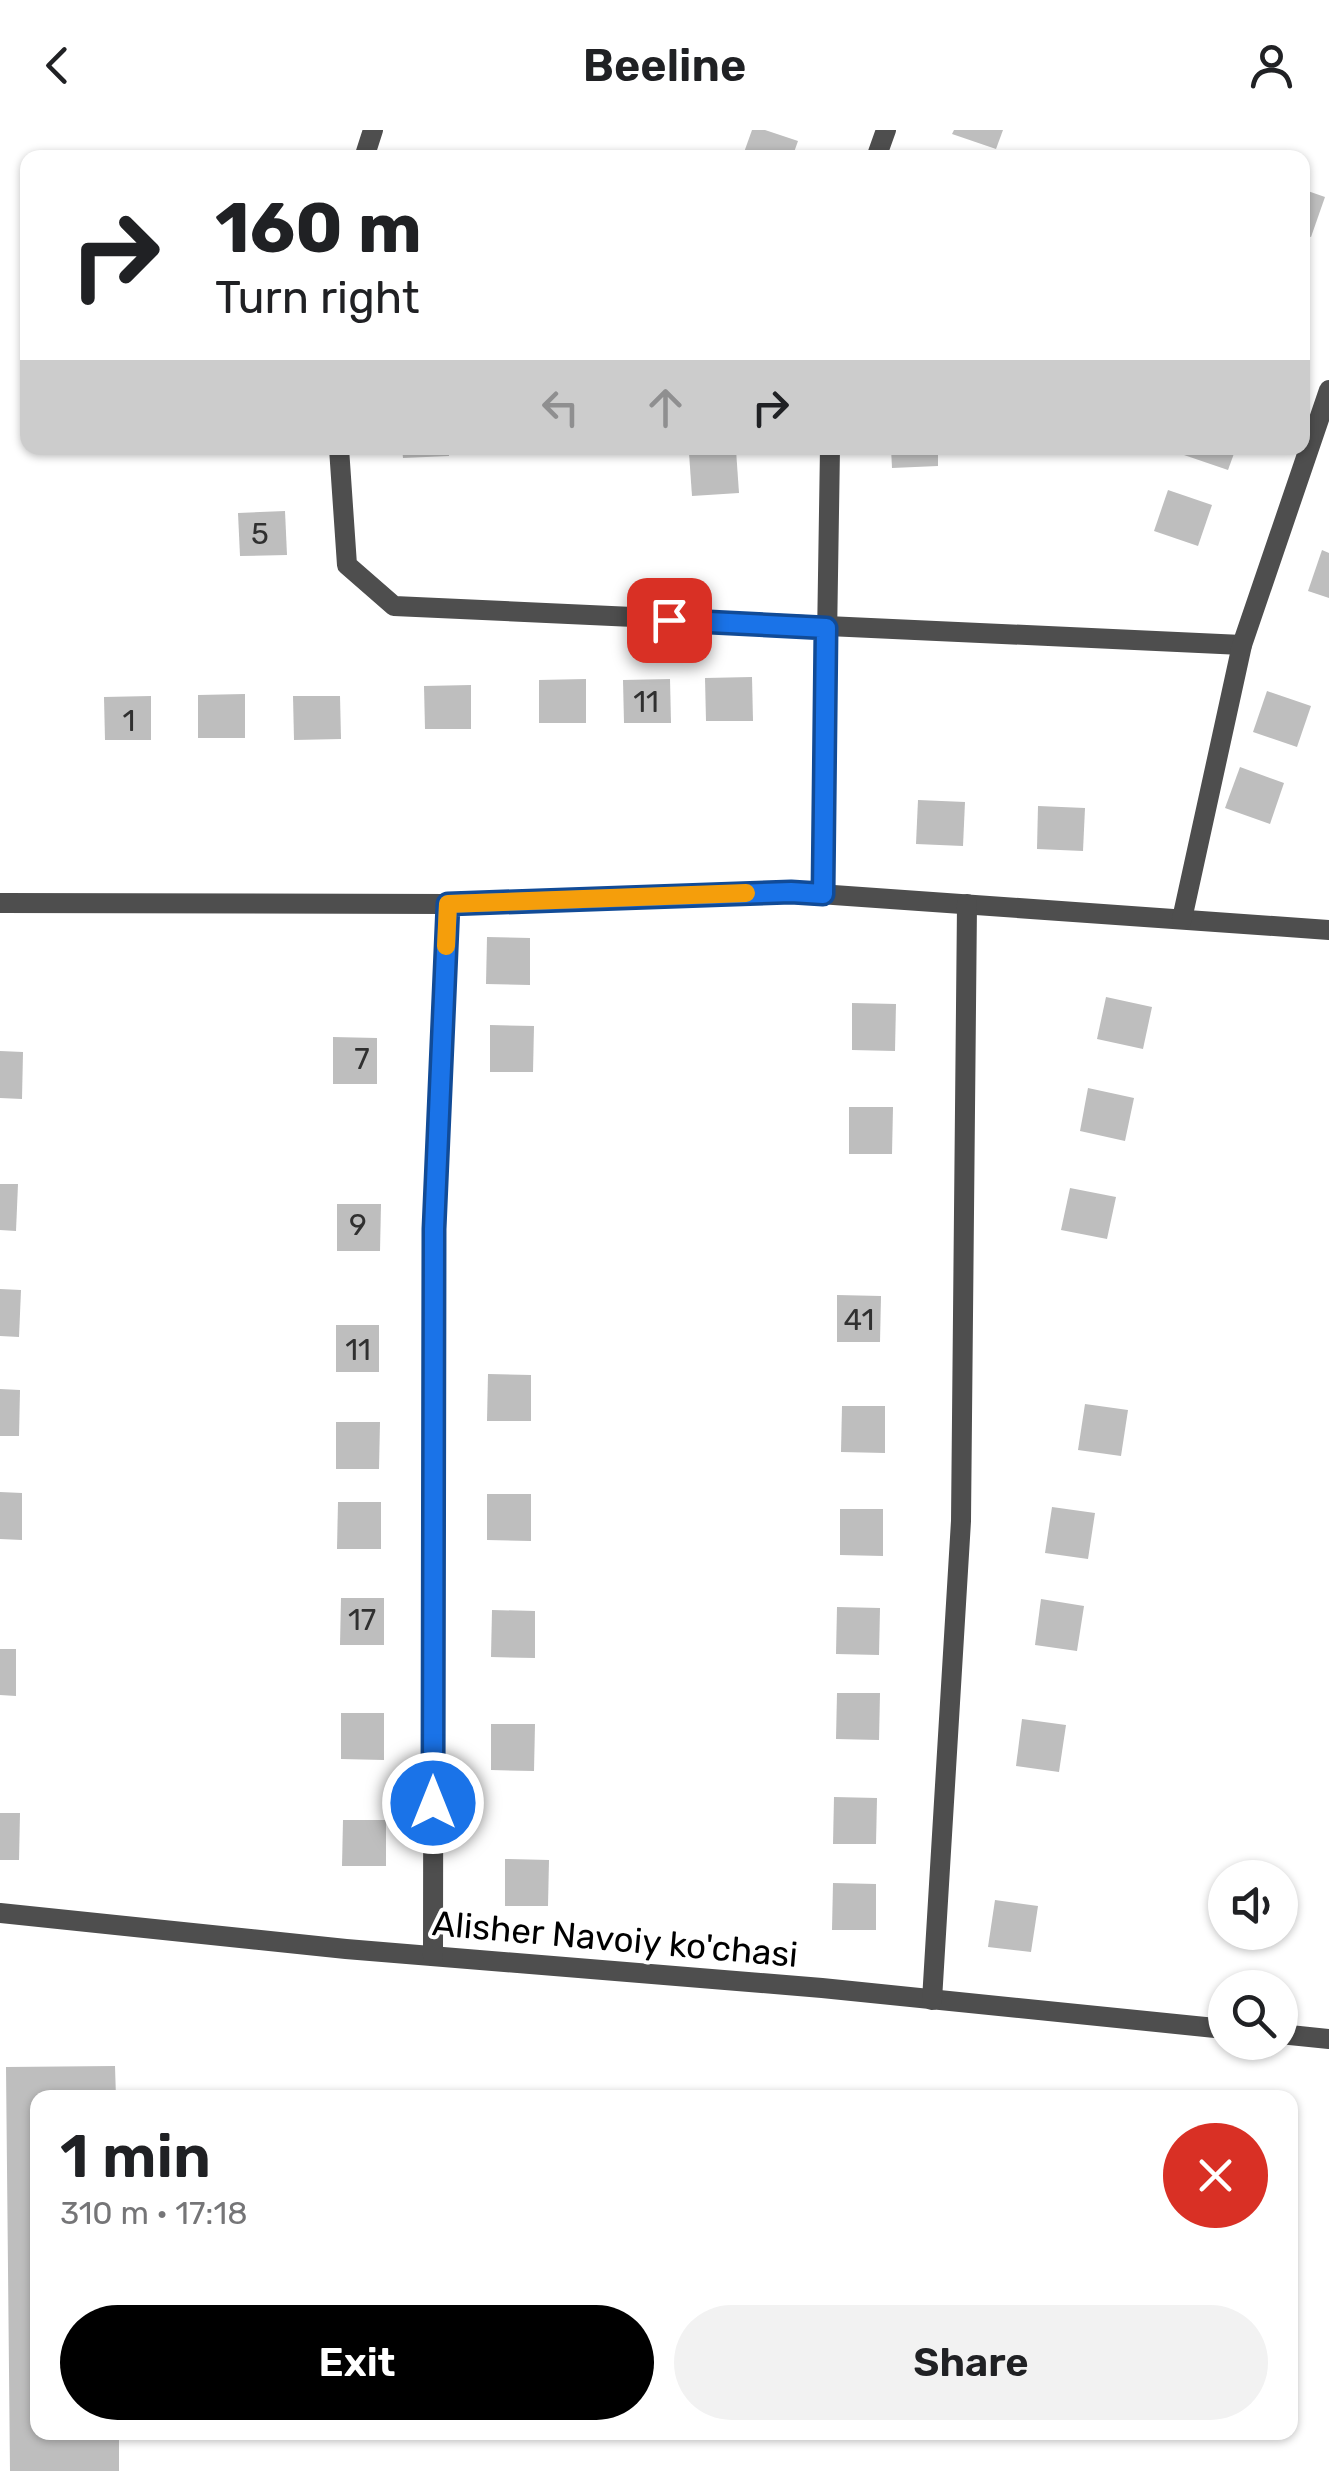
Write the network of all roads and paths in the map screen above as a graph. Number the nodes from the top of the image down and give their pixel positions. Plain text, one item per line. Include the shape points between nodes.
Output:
1 (1329, 390) edge
2 (1310, 446) edge
3 (339, 455) edge
4 (830, 455) edge
5 (1307, 455) edge
6 (826, 628) junction
7 (1242, 645) junction
8 (823, 894) junction
9 (0, 903) edge
10 (448, 904) junction
11 (967, 904) junction
12 (1182, 920) junction
13 (1329, 930) edge
14 (0, 1914) edge
15 (432, 1956) junction
16 (932, 2000) junction
17 (1208, 2027) edge
18 (1298, 2036) edge
19 (1329, 2039) edge

1 - 2 street
3 - 6 street via 347,565 394,606
4 - 6 street
5 - 7 street
6 - 7 street
6 - 8 street
7 - 12 street
8 - 10 street
8 - 11 street
9 - 10 street
10 - 15 street via 434,1229
11 - 12 street
11 - 16 street via 961,1521
12 - 13 street
14 - 15 street, Alisher Navoiy ko'chasi
15 - 16 street, Alisher Navoiy ko'chasi
16 - 17 street, Alisher Navoiy ko'chasi
18 - 19 street

